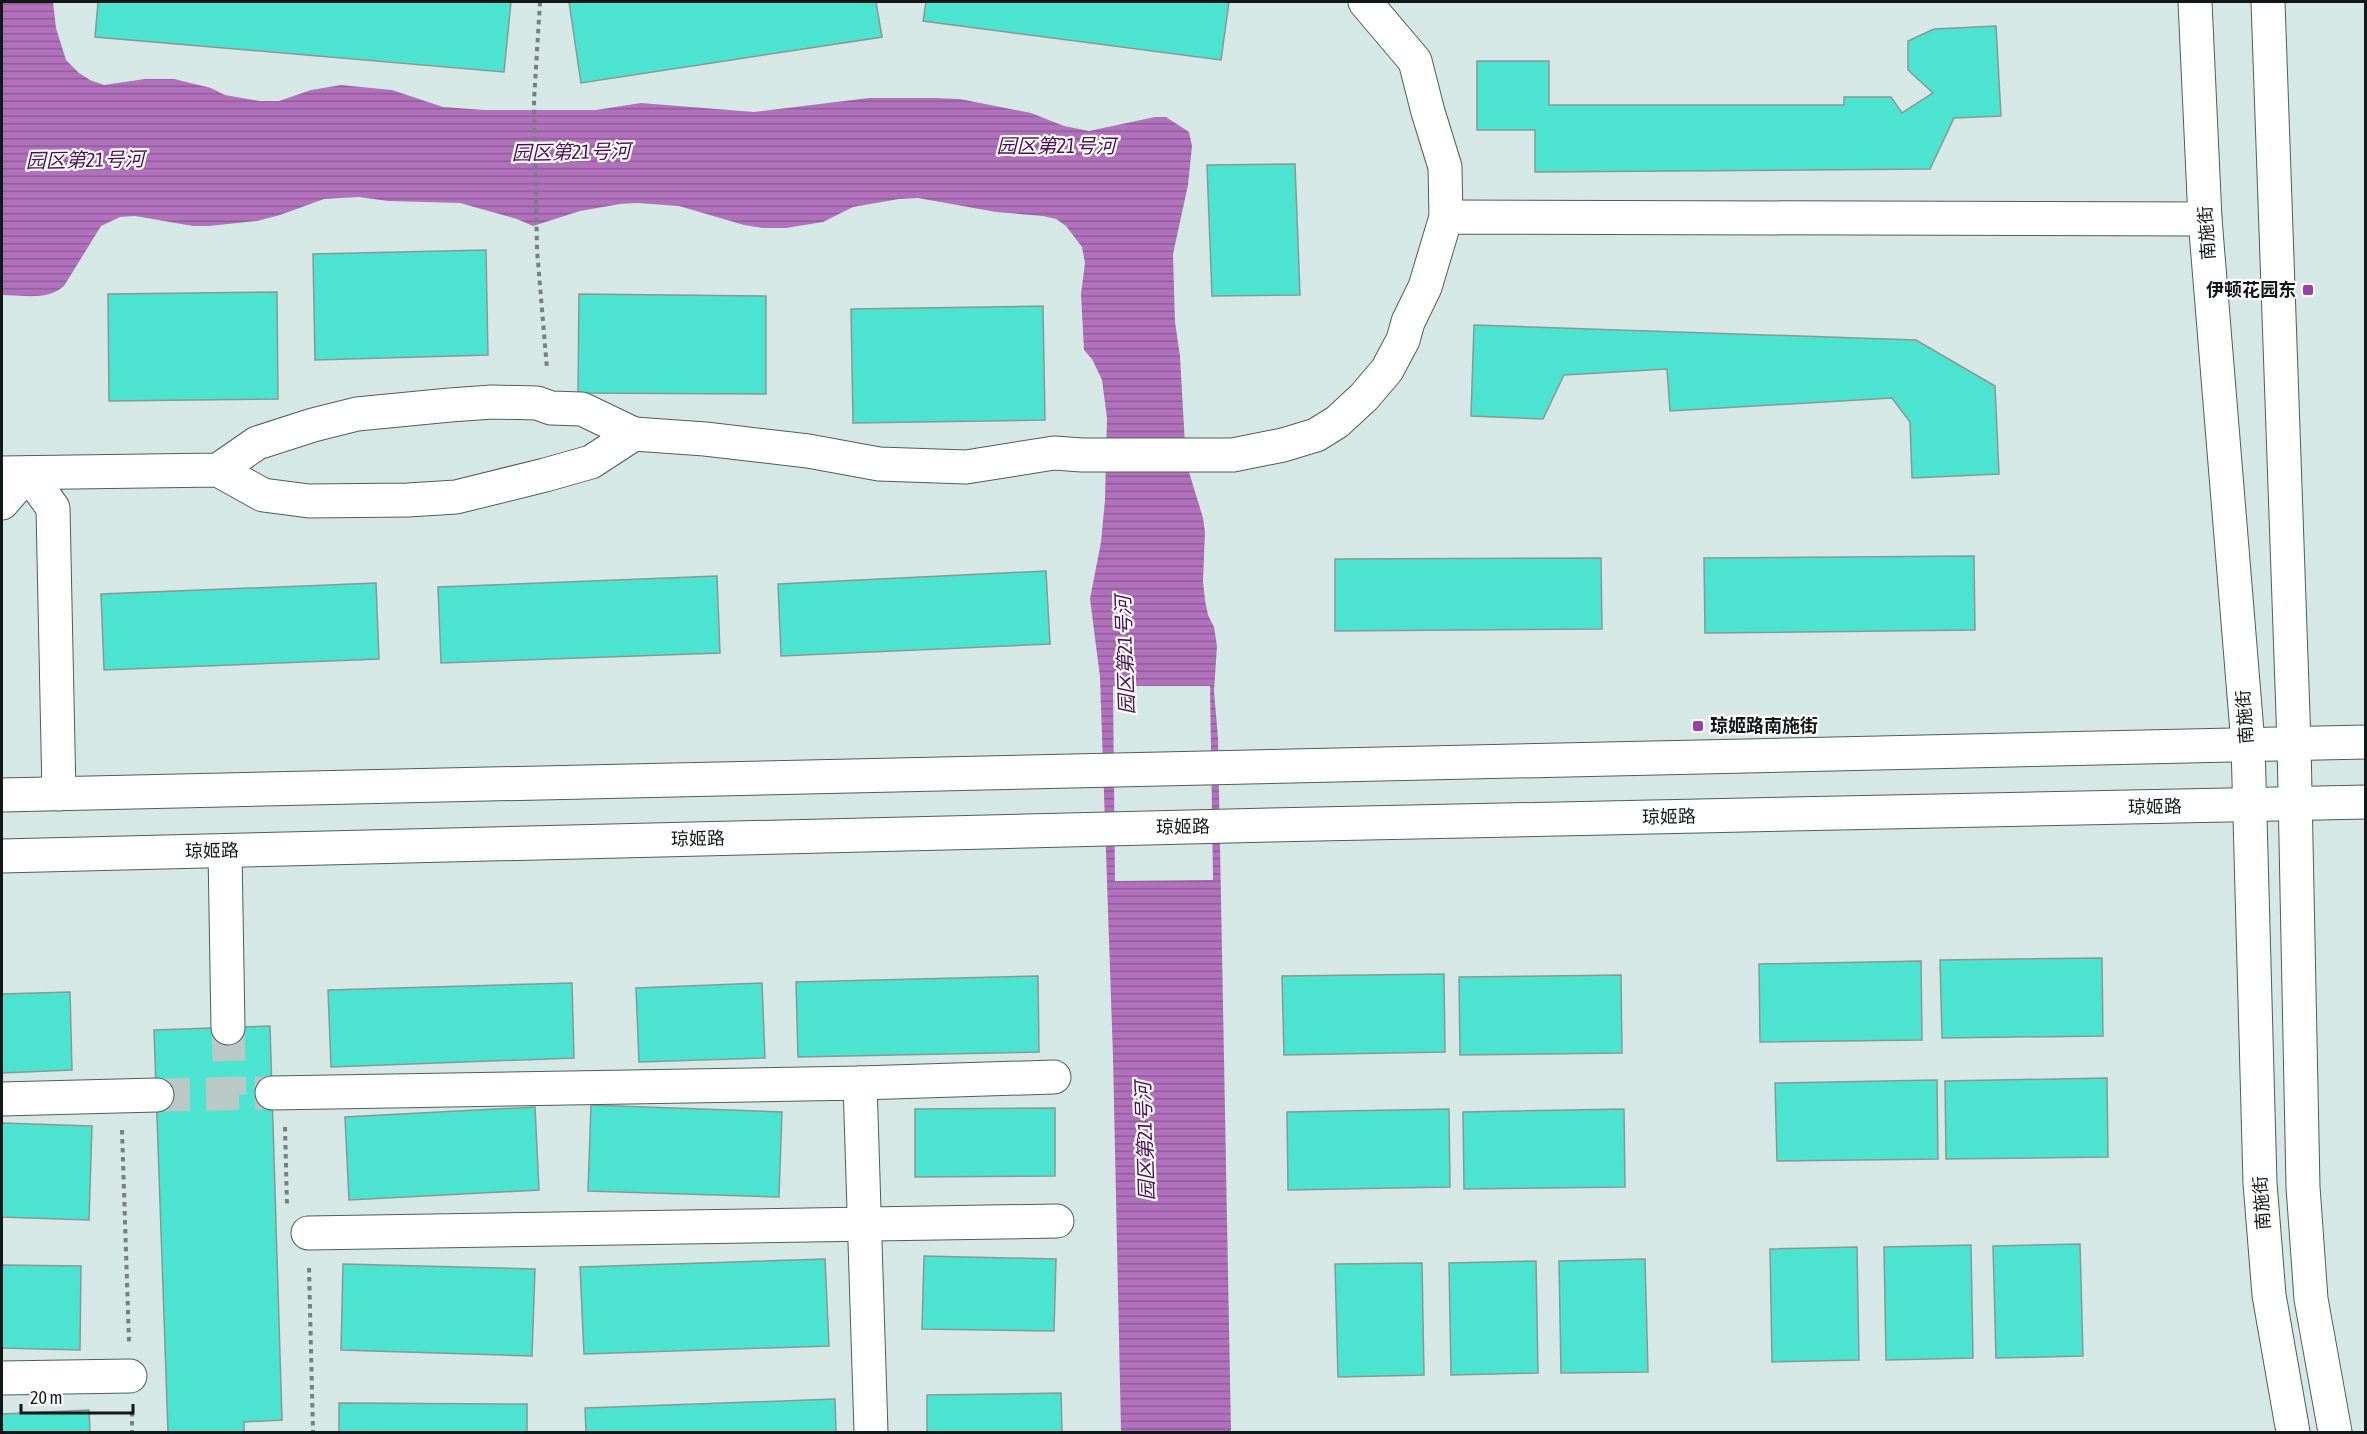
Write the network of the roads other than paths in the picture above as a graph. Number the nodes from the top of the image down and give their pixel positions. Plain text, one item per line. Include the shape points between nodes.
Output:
1 (1365, 2) edge
2 (2195, 2) edge
3 (2268, 2) edge
4 (1446, 217) junction
5 (2205, 219) junction
6 (634, 434) junction
7 (218, 470) junction
8 (15, 473) edge
9 (2, 503) edge
10 (2366, 742) edge
11 (2294, 743) junction
12 (2248, 744) junction
13 (59, 794) junction
14 (2, 795) edge
15 (2366, 802) edge
16 (2295, 804) junction
17 (2249, 806) junction
18 (225, 850) junction
19 (2, 856) edge
20 (228, 1028) tunnel mouth
21 (1054, 1077) dead end
22 (860, 1083) junction
23 (278, 1094) tunnel mouth
24 (157, 1095) tunnel mouth
25 (2, 1099) edge
26 (1057, 1221) dead end
27 (865, 1224) junction
28 (308, 1233) road end
29 (130, 1376) road end
30 (2, 1378) edge
31 (871, 1432) edge
32 (2293, 1432) edge
33 (2335, 1432) edge

1 - 4 main road via 1415,62 1445,167
2 - 5 main road, 南施街
3 - 11 main road
4 - 5 main road
4 - 6 main road via 1425,287 1387,370 1337,422 1316,435 1283,445 1233,455 1054,453 966,467 879,464 808,451
5 - 12 main road, 南施街
6 - 7 main road via 582,409 492,402 357,414 257,444
6 - 7 main road via 591,462 456,497 309,501 263,495
7 - 8 main road
8 - 9 main road
8 - 13 main road via 53,508
10 - 11 main road
11 - 12 main road
11 - 16 main road
12 - 13 main road
12 - 17 main road, 南施街
13 - 14 main road
15 - 16 main road, 琼姬路
16 - 17 main road, 琼姬路
16 - 33 main road via 2303,1187 2311,1299
17 - 18 main road, 琼姬路
17 - 32 main road, 南施街 via 2260,1183 2269,1294
18 - 19 main road, 琼姬路
18 - 20 main road
21 - 22 main road
22 - 23 main road
22 - 27 main road
24 - 25 main road
26 - 27 main road
27 - 28 main road
27 - 31 main road
29 - 30 main road

